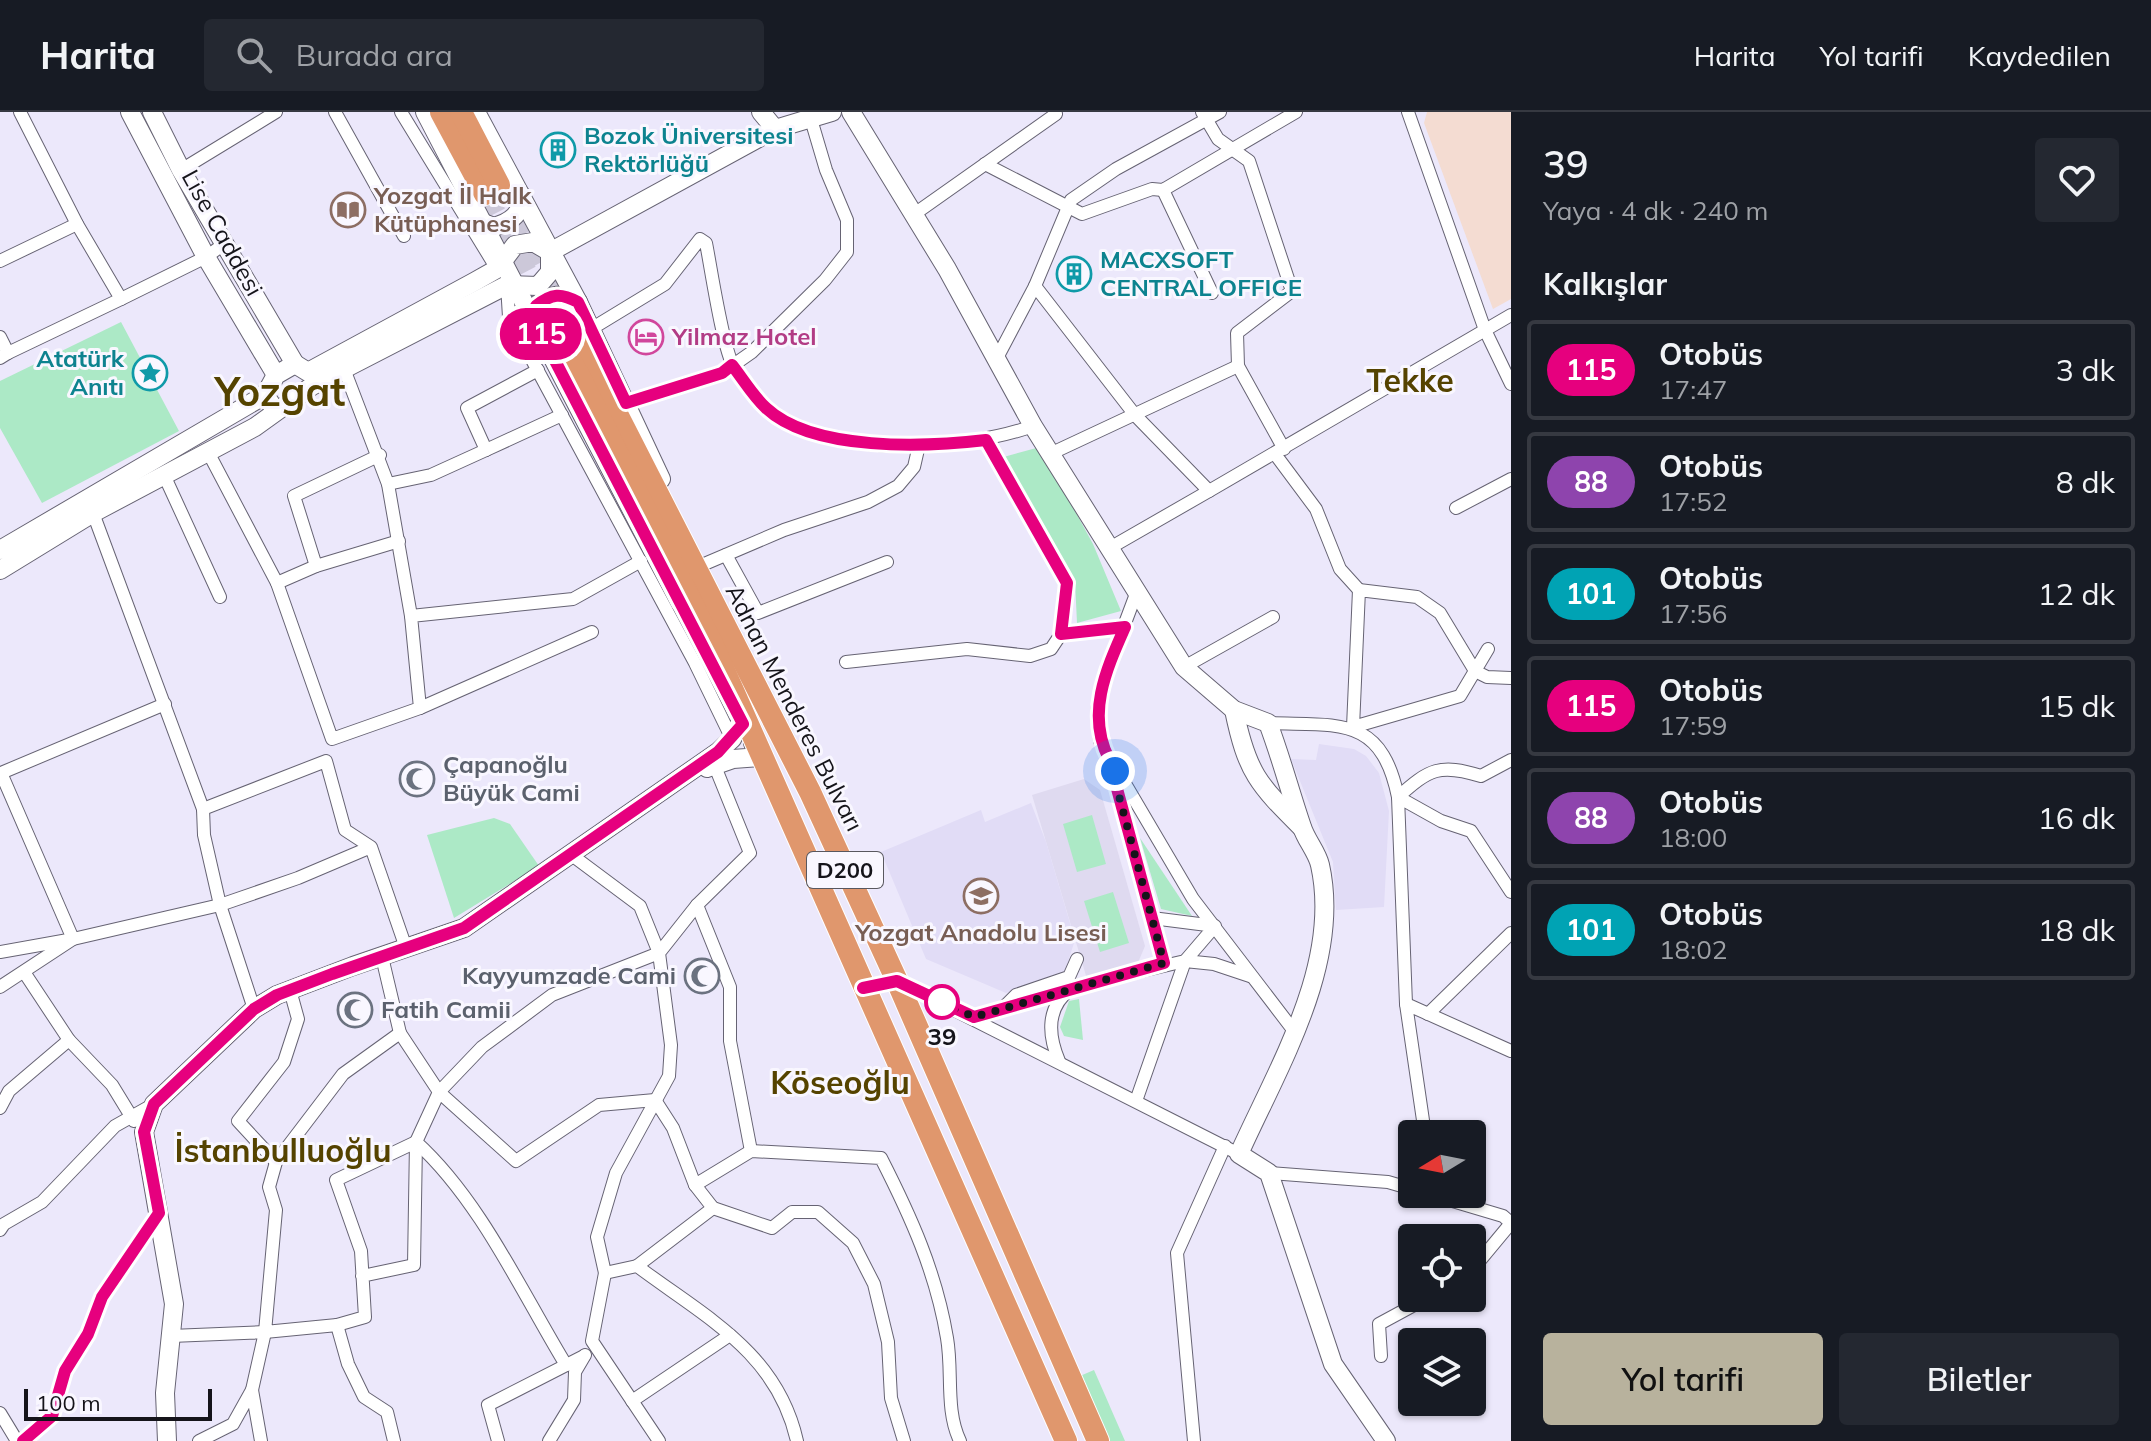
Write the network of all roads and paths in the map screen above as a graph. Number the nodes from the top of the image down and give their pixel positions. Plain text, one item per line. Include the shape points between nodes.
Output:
1 (20, 112) edge
2 (130, 112) edge
3 (152, 112) edge
4 (276, 112) edge
5 (335, 112) edge
6 (401, 112) edge
7 (425, 112) edge
8 (441, 112) edge
9 (461, 112) edge
10 (476, 112) edge
11 (761, 112) edge
12 (832, 112) edge
13 (851, 112) edge
14 (1220, 112) edge
15 (1296, 112) edge
16 (1408, 112) edge
17 (809, 114) edge
18 (1056, 114) dead end
19 (1204, 116) edge
20 (775, 129) junction
21 (1233, 148) junction
22 (985, 164) junction
23 (181, 170) junction
24 (1163, 190) junction
25 (522, 196) junction
26 (1067, 209) junction
27 (913, 215) junction
28 (483, 223) junction
29 (77, 224) junction
30 (404, 236) dead end
31 (224, 244) junction
32 (550, 252) junction
33 (206, 257) junction
34 (0, 261) edge
35 (506, 275) junction
36 (1035, 286) junction
37 (1212, 293) dead end
38 (121, 299) junction
39 (557, 314) junction
40 (1511, 315) edge
41 (591, 329) junction
42 (1485, 330) junction
43 (0, 337) edge
44 (4, 356) edge
45 (997, 358) junction
46 (732, 365) junction
47 (1238, 366) junction
48 (344, 369) junction
49 (538, 370) junction
50 (305, 374) junction
51 (276, 375) junction
52 (1511, 384) edge
53 (270, 402) junction
54 (626, 403) junction
55 (562, 415) junction
56 (1135, 415) junction
57 (1033, 426) junction
58 (986, 440) junction
59 (919, 445) junction
60 (486, 450) junction
61 (208, 452) junction
62 (1280, 452) junction
63 (1052, 453) junction
64 (380, 455) junction
65 (164, 475) junction
66 (1511, 479) edge
67 (388, 484) junction
68 (1209, 491) junction
69 (1456, 508) dead end
70 (93, 513) junction
71 (399, 541) junction
72 (1108, 549) junction
73 (0, 550) edge
74 (726, 555) junction
75 (641, 561) junction
76 (887, 562) dead end
77 (702, 565) junction
78 (316, 566) junction
79 (0, 570) edge
80 (277, 583) junction
81 (1359, 590) junction
82 (1136, 594) junction
83 (220, 597) dead end
84 (411, 616) junction
85 (1273, 617) dead end
86 (1125, 627) junction
87 (592, 632) dead end
88 (1061, 634) junction
89 (1488, 649) dead end
90 (846, 662) dead end
91 (1184, 667) junction
92 (1475, 671) junction
93 (1511, 678) edge
94 (165, 704) junction
95 (420, 708) junction
96 (1234, 710) junction
97 (743, 720) junction
98 (1268, 723) junction
99 (1353, 727) junction
100 (332, 739) junction
101 (732, 739) junction
102 (760, 757) junction
103 (1109, 759) junction
104 (1511, 760) edge
105 (326, 761) junction
106 (714, 764) junction
107 (0, 772) edge
108 (670, 786) junction
109 (810, 792) junction
110 (1398, 797) junction
111 (203, 809) junction
112 (1302, 828) junction
113 (371, 847) junction
114 (573, 856) junction
115 (1511, 892) edge
116 (220, 905) junction
117 (697, 905) junction
118 (1152, 918) junction
119 (1215, 926) junction
120 (1511, 933) edge
121 (73, 939) junction
122 (405, 945) junction
123 (0, 952) edge
124 (659, 953) junction
125 (382, 957) junction
126 (1077, 959) dead end
127 (1185, 961) junction
128 (1164, 963) junction
129 (24, 972) junction
130 (1250, 976) junction
131 (897, 981) junction
132 (0, 987) edge
133 (1073, 987) junction
134 (863, 988) junction
135 (290, 990) junction
136 (1406, 1004) junction
137 (254, 1009) junction
138 (1003, 1009) junction
139 (1428, 1014) junction
140 (974, 1017) junction
141 (1294, 1031) junction
142 (400, 1033) junction
143 (69, 1040) junction
144 (1511, 1051) edge
145 (1059, 1061) junction
146 (439, 1092) junction
147 (655, 1100) junction
148 (1136, 1101) junction
149 (154, 1104) junction
150 (0, 1108) edge
151 (131, 1117) junction
152 (1423, 1120) edge
153 (144, 1132) junction
154 (416, 1142) junction
155 (1232, 1150) junction
156 (751, 1151) junction
157 (276, 1162) junction
158 (1269, 1173) junction
159 (695, 1185) junction
160 (1398, 1185) edge
161 (713, 1208) junction
162 (1475, 1208) edge
163 (159, 1213) junction
164 (1509, 1219) edge
165 (1, 1224) edge
166 (1486, 1251) edge
167 (637, 1266) junction
168 (605, 1273) junction
169 (362, 1276) junction
170 (1401, 1312) edge
171 (337, 1325) junction
172 (265, 1332) junction
173 (730, 1335) junction
174 (171, 1336) junction
175 (592, 1341) junction
176 (584, 1356) junction
177 (1381, 1356) dead end
178 (566, 1365) junction
179 (252, 1390) junction
180 (632, 1401) junction
181 (0, 1413) edge
182 (20, 1441) edge
183 (167, 1441) edge
184 (199, 1441) edge
185 (261, 1441) edge
186 (394, 1441) edge
187 (498, 1441) edge
188 (549, 1441) edge
189 (659, 1441) edge
190 (797, 1441) edge
191 (904, 1441) edge
192 (960, 1441) edge
193 (1066, 1441) edge
194 (1098, 1441) edge
195 (1194, 1441) edge
196 (1386, 1441) edge

1 - 29 street
2 - 33 street, Lise Caddesi
3 - 23 street, Lise Caddesi
4 - 23 street
5 - 30 street
6 - 35 street
7 - 28 street
8 - 9 highway via 492,190
10 - 25 street
11 - 20 street
12 - 17 street
13 - 27 street
14 - 19 street
15 - 21 street
16 - 42 street
17 - 20 street
17 - 46 street via 847,220 847,252 752,352
18 - 22 street
19 - 21 street via 1218,139
19 - 26 street via 1116,169 1071,200
20 - 32 street
21 - 24 street
21 - 47 street via 1249,161 1292,291 1237,333
22 - 26 street
22 - 27 street
23 - 31 street, Lise Caddesi
24 - 26 street via 1152,189 1082,214
24 - 37 street
25 - 28 street via 522,207 512,220 494,227
25 - 32 street
26 - 36 street
27 - 45 street
28 - 35 street
29 - 34 street
29 - 38 street
31 - 33 street
31 - 50 street, Lise Caddesi
32 - 35 street via 533,242 515,245
32 - 35 street via 546,280 527,289
32 - 39 street
33 - 38 street
33 - 51 street, Lise Caddesi
35 - 39 street
35 - 48 street
35 - 49 street via 509,317
35 - 50 street
36 - 45 street
36 - 56 street
38 - 44 street
39 - 41 street
39 - 97 highway, Adnan Menderes Bulvarı / D200
39 - 109 highway, Adnan Menderes Bulvarı / D200
40 - 42 street
41 - 46 street via 665,284 700,239 706,243
41 - 54 street
42 - 52 street
42 - 62 street
43 - 44 street
45 - 57 street
46 - 54 street via 722,373
46 - 59 street via 767,409 807,432 890,446
47 - 56 street
47 - 62 street
48 - 50 street
48 - 64 street
49 - 55 street
49 - 60 street via 467,408
50 - 51 street
50 - 53 street
51 - 53 street
53 - 61 street via 255,427
53 - 73 street
54 - 77 street
55 - 60 street
55 - 75 street
56 - 63 street
56 - 68 street
57 - 58 street
57 - 63 street
58 - 59 street
58 - 88 street via 1067,583
59 - 74 street via 914,467 898,486
60 - 67 street via 431,475
61 - 65 street
61 - 80 street
62 - 68 street
62 - 81 street via 1316,509 1340,569
63 - 72 street
64 - 67 street
64 - 78 street via 294,496
65 - 70 street
65 - 83 street
66 - 69 street
67 - 71 street
68 - 72 street
70 - 79 street
70 - 94 street
71 - 78 street
71 - 84 street
72 - 82 street
74 - 76 street via 758,613
74 - 77 street
75 - 84 street via 573,599
75 - 101 street
77 - 109 street
78 - 80 street
80 - 100 street
81 - 92 street via 1417,597 1440,613
81 - 99 street
82 - 86 street
82 - 91 street
84 - 95 street
85 - 91 street
86 - 88 street
86 - 103 street via 1097,710 1100,741
87 - 95 street
88 - 90 street via 1051,649 1030,656 967,649
89 - 92 street
91 - 96 street
92 - 93 street
92 - 99 street via 1460,696
94 - 107 street
94 - 111 street
95 - 100 street
96 - 98 street
96 - 112 street via 1242,753 1261,787
97 - 101 street
97 - 102 highway, Adnan Menderes Bulvarı / D200
98 - 99 street
98 - 112 street
99 - 110 street via 1377,744
100 - 105 street
101 - 108 street
102 - 106 street
102 - 134 highway, Adnan Menderes Bulvarı / D200
103 - 118 street
103 - 119 street via 1193,899
104 - 110 street via 1481,776 1446,768 1428,772
105 - 111 street
105 - 113 street via 345,830
106 - 108 street
106 - 117 street via 750,853
107 - 121 street
108 - 114 street
109 - 131 highway, Adnan Menderes Bulvarı / D200
110 - 115 street via 1471,831
110 - 136 street
111 - 116 street
112 - 141 street via 1320,864 1324,921 1319,968
113 - 116 street
113 - 122 street
114 - 122 street via 464,928
114 - 124 street via 640,906
116 - 121 street
116 - 137 street
117 - 124 street
117 - 156 street via 730,987 730,1041
118 - 119 street
118 - 128 street
119 - 127 street
119 - 130 street
120 - 139 street
121 - 123 street
121 - 129 street
122 - 125 street
124 - 146 street via 552,995 482,1047
124 - 147 street via 671,1045 669,1076
125 - 135 street
125 - 142 street
126 - 138 street via 1069,977 1016,995
127 - 128 street
127 - 130 street
127 - 148 street
128 - 133 street
129 - 132 street
129 - 143 street
130 - 141 street
131 - 134 street
131 - 140 street
131 - 194 highway, Adnan Menderes Bulvarı / D200
133 - 138 street
133 - 145 street via 1055,1007 1050,1025
134 - 193 highway, Adnan Menderes Bulvarı / D200
135 - 137 street
135 - 157 street via 298,1019 284,1062 238,1121
136 - 139 street
136 - 152 street
137 - 149 street
138 - 140 street
139 - 144 street
140 - 145 street
141 - 155 street
142 - 146 street
142 - 157 street via 343,1074
143 - 150 street via 9,1091
143 - 151 street via 112,1085
145 - 148 street
146 - 147 street via 516,1161 599,1105
146 - 154 street
147 - 159 street via 673,1128
147 - 168 street via 612,1185 597,1237
148 - 155 street
149 - 151 street
149 - 153 street
151 - 153 street
151 - 165 street via 115,1126 42,1202
153 - 163 street
154 - 169 street via 414,1265
154 - 169 street via 336,1180 361,1251
154 - 178 street via 444,1167 469,1202
155 - 158 street
155 - 195 street via 1177,1253
156 - 159 street
156 - 192 street via 881,1158 919,1233 937,1287 950,1359 952,1424
157 - 172 street via 269,1187 276,1210
158 - 160 street
158 - 196 street via 1333,1364
159 - 161 street
161 - 167 street
161 - 191 street via 772,1228 792,1212 818,1212 853,1243 874,1284 888,1342 891,1398
162 - 164 street
163 - 174 street via 174,1304
163 - 182 street via 102,1297 88,1334 65,1371 52,1416
164 - 166 street
167 - 168 street
167 - 173 street
168 - 175 street
169 - 171 street via 365,1317
170 - 177 street via 1379,1324
171 - 172 street
171 - 186 street via 364,1397 387,1412
172 - 174 street
172 - 179 street
173 - 180 street
173 - 190 street via 753,1353 778,1388
174 - 183 street
175 - 176 street
175 - 180 street
176 - 178 street
176 - 188 street via 575,1372 574,1400
178 - 187 street via 488,1405
179 - 184 street via 233,1424
179 - 185 street
180 - 189 street
181 - 182 street

